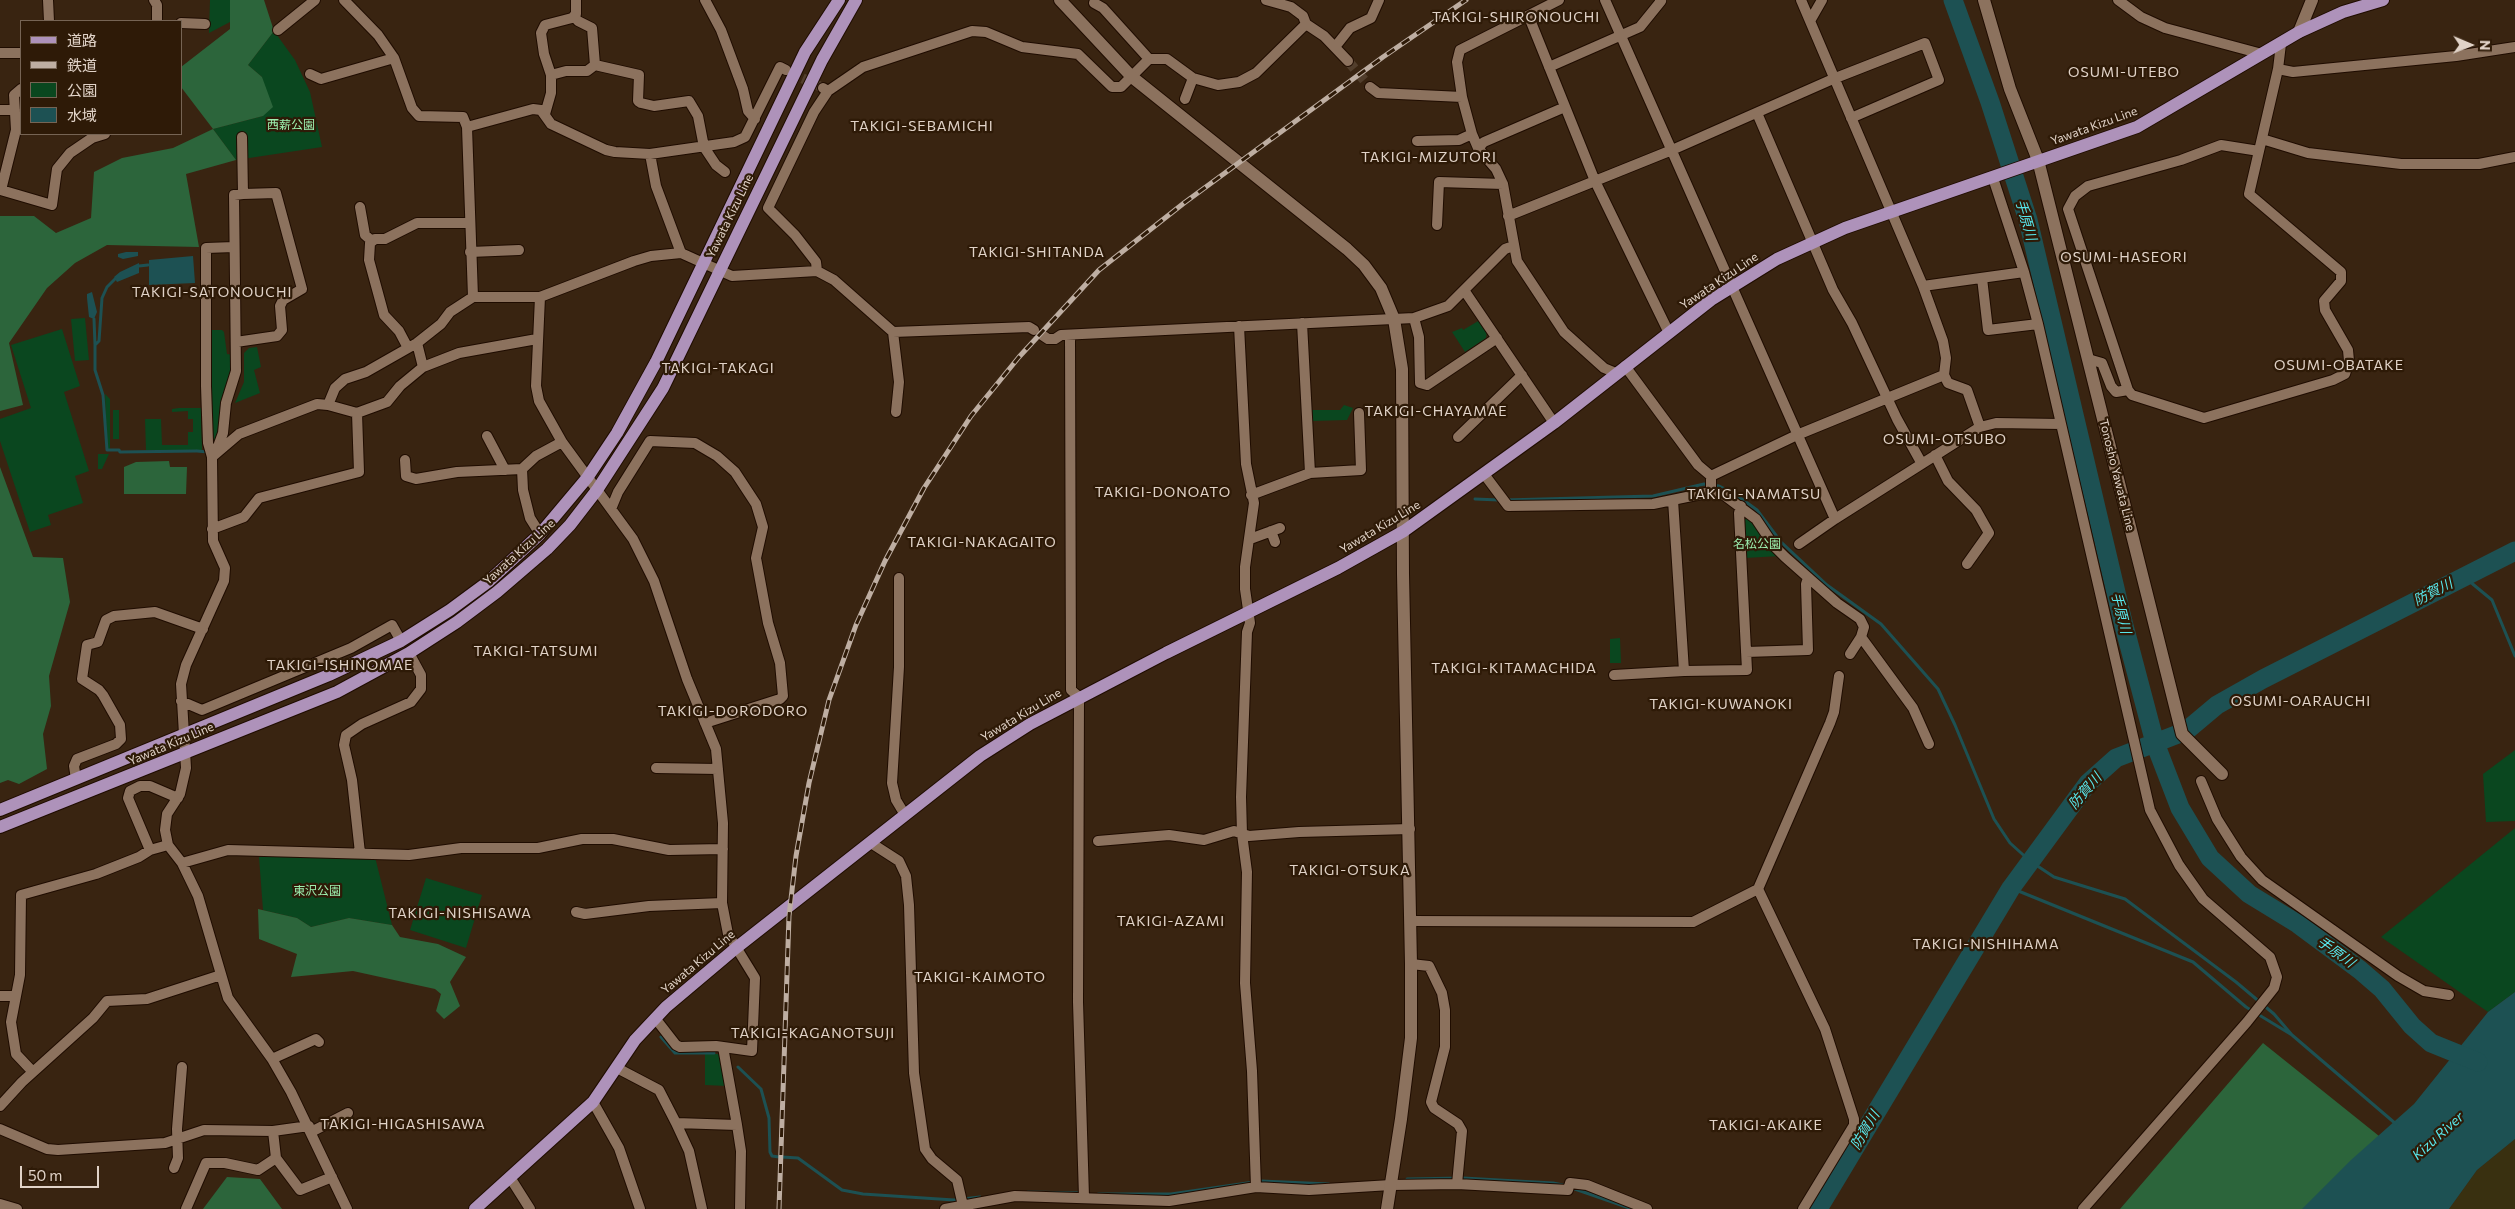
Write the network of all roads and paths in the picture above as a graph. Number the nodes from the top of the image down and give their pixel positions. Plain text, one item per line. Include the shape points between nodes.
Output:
1 (48, 0) edge
2 (154, 0) edge
3 (315, 0) edge
4 (344, 0) edge
5 (576, 0) edge
6 (705, 0) edge
7 (839, 0) edge
8 (856, 0) edge
9 (1060, 0) edge
10 (1266, 0) edge
11 (1379, 0) edge
12 (1559, 0) edge
13 (1605, 0) edge
14 (1660, 0) edge
15 (1800, 0) edge
16 (1822, 0) edge
17 (1984, 0) edge
18 (2118, 0) edge
19 (2312, 0) edge
20 (2383, 0) edge
21 (1094, 3) dead end
22 (574, 16) junction
23 (1529, 17) junction
24 (49, 20) edge
25 (157, 20) edge
26 (1810, 21) junction
27 (182, 23) edge
28 (205, 24) dead end
29 (1306, 24) junction
30 (278, 30) dead end
31 (2299, 32) junction
32 (1621, 37) junction
33 (2281, 44) junction
34 (1335, 47) junction
35 (2515, 47) edge
36 (0, 53) edge
37 (20, 53) edge
38 (2262, 54) junction
39 (394, 58) junction
40 (1149, 59) junction
41 (1348, 61) tunnel mouth
42 (595, 65) junction
43 (1549, 67) junction
44 (786, 70) dead end
45 (2278, 70) junction
46 (310, 74) dead end
47 (551, 75) junction
48 (1132, 77) junction
49 (1193, 78) junction
50 (1834, 79) junction
51 (1370, 87) tunnel mouth
52 (20, 90) edge
53 (1462, 98) junction
54 (1185, 99) dead end
55 (1566, 107) junction
56 (0, 110) edge
57 (15, 110) junction
58 (1757, 113) junction
59 (545, 114) junction
60 (1851, 118) junction
61 (755, 119) junction
62 (467, 127) junction
63 (18, 129) edge
64 (1472, 134) junction
65 (102, 135) edge
66 (242, 137) dead end
67 (2262, 139) junction
68 (1417, 140) dead end
69 (704, 147) junction
70 (1478, 148) junction
71 (1672, 150) junction
72 (2259, 151) junction
73 (650, 154) junction
74 (2515, 157) edge
75 (2033, 162) junction
76 (725, 172) dead end
77 (1996, 177) junction
78 (1595, 181) junction
79 (1503, 184) junction
80 (243, 194) junction
81 (360, 207) dead end
82 (1890, 212) junction
83 (1508, 216) junction
84 (469, 223) junction
85 (1437, 225) dead end
86 (372, 241) junction
87 (1812, 242) junction
88 (234, 246) junction
89 (1513, 246) junction
90 (519, 250) dead end
91 (470, 252) junction
92 (681, 254) junction
93 (704, 264) junction
94 (718, 270) junction
95 (817, 271) junction
96 (2024, 272) junction
97 (1982, 278) junction
98 (1923, 286) junction
99 (1732, 287) junction
100 (1464, 290) junction
101 (472, 297) junction
102 (540, 297) junction
103 (1414, 318) junction
104 (1394, 319) junction
105 (1302, 323) junction
106 (2038, 324) junction
107 (1239, 326) junction
108 (893, 332) junction
109 (1669, 333) junction
110 (1070, 334) junction
111 (1497, 338) junction
112 (537, 339) junction
113 (236, 342) junction
114 (413, 345) junction
115 (2088, 359) junction
116 (423, 367) junction
117 (1621, 369) junction
118 (1522, 375) junction
119 (1944, 375) junction
120 (2128, 390) junction
121 (1887, 399) junction
122 (328, 405) junction
123 (896, 412) dead end
124 (357, 413) junction
125 (1359, 413) dead end
126 (1554, 423) junction
127 (2061, 424) junction
128 (1980, 428) junction
129 (1797, 435) junction
130 (487, 436) dead end
131 (1458, 437) dead end
132 (562, 442) junction
133 (214, 455) junction
134 (1935, 455) junction
135 (405, 460) dead end
136 (1922, 464) junction
137 (522, 469) junction
138 (505, 470) junction
139 (1310, 474) junction
140 (1484, 474) junction
141 (587, 478) junction
142 (1711, 484) junction
143 (597, 490) junction
144 (1251, 494) junction
145 (1673, 500) junction
146 (1741, 506) junction
147 (611, 509) junction
148 (1835, 518) junction
149 (212, 529) junction
150 (1404, 531) junction
151 (540, 534) junction
152 (1250, 540) junction
153 (1274, 542) dead end
154 (1800, 544) dead end
155 (1967, 564) dead end
156 (899, 578) dead end
157 (1808, 578) junction
158 (1249, 612) junction
159 (203, 629) junction
160 (1861, 637) junction
161 (401, 641) junction
162 (1746, 652) junction
163 (409, 653) junction
164 (1850, 654) dead end
165 (1684, 671) junction
166 (1614, 675) dead end
167 (1839, 676) dead end
168 (1079, 698) junction
169 (181, 701) junction
170 (705, 723) junction
171 (184, 736) junction
172 (1929, 744) dead end
173 (185, 751) junction
174 (656, 768) dead end
175 (718, 769) junction
176 (2222, 774) dead end
177 (76, 779) junction
178 (2201, 781) dead end
179 (178, 798) junction
180 (0, 810) edge
181 (905, 815) junction
182 (0, 827) edge
183 (1410, 829) junction
184 (1242, 834) junction
185 (1098, 841) dead end
186 (872, 844) junction
187 (168, 845) junction
188 (723, 849) junction
189 (150, 850) junction
190 (360, 853) junction
191 (182, 863) junction
192 (1758, 888) junction
193 (722, 903) junction
194 (576, 912) dead end
195 (1411, 921) junction
196 (736, 948) junction
197 (1411, 964) junction
198 (221, 975) junction
199 (0, 996) edge
200 (15, 996) junction
201 (2449, 996) dead end
202 (655, 1018) junction
203 (319, 1042) dead end
204 (723, 1047) junction
205 (272, 1060) junction
206 (182, 1067) dead end
207 (617, 1068) junction
208 (33, 1072) junction
209 (593, 1102) junction
210 (0, 1106) edge
211 (348, 1113) dead end
212 (676, 1124) junction
213 (737, 1125) junction
214 (0, 1129) edge
215 (310, 1129) junction
216 (273, 1131) junction
217 (179, 1140) junction
218 (276, 1158) junction
219 (174, 1168) dead end
220 (332, 1177) junction
221 (511, 1179) junction
222 (1457, 1180) junction
223 (1256, 1183) junction
224 (1391, 1185) junction
225 (1084, 1194) junction
226 (963, 1202) junction
227 (0, 1204) edge
228 (989, 1205) edge
229 (17, 1209) edge
230 (186, 1209) edge
231 (347, 1209) edge
232 (476, 1209) edge
233 (530, 1209) edge
234 (640, 1209) edge
235 (702, 1209) edge
236 (740, 1209) edge
237 (945, 1209) edge
238 (1387, 1209) edge
239 (1648, 1209) edge
240 (1803, 1209) edge
241 (2083, 1209) edge

1 - 24 street
2 - 25 street
3 - 30 street
4 - 39 street via 378,35
5 - 22 street
6 - 61 street via 721,30 743,88 748,111
7 - 93 main road, Yawata Kizu Line via 805,52
8 - 94 main road, Yawata Kizu Line via 822,60
9 - 48 street
10 - 29 street via 1291,7 1304,16
11 - 34 street via 1371,18 1350,28
12 - 23 street
13 - 32 street
14 - 32 street via 1640,27
15 - 26 street
16 - 26 street
17 - 75 street, Tonosho Yawata Line
18 - 38 street via 2141,17 2165,28
19 - 31 street
20 - 31 main road, Yawata Kizu Line via 2343,12
21 - 40 street via 1103,8
22 - 42 street via 592,28
22 - 47 street via 545,26 541,33
23 - 43 street
23 - 53 street via 1460,50 1457,62
26 - 50 street
27 - 28 street
29 - 34 street
29 - 49 street via 1256,72 1239,82 1218,85
31 - 33 main road, Yawata Kizu Line
32 - 43 street
32 - 71 street
33 - 38 main road, Yawata Kizu Line
33 - 45 street
34 - 41 street
35 - 45 street via 2293,72
36 - 37 street
38 - 75 main road, Yawata Kizu Line via 2137,127
39 - 46 street via 321,78
39 - 62 street via 412,108 419,116 463,117
40 - 48 street
40 - 49 street via 1167,58
42 - 47 street via 587,70
42 - 69 street via 639,76 640,104 654,106 689,101 698,116
43 - 55 street
44 - 61 street via 780,67
45 - 67 street
47 - 59 street via 551,93
48 - 95 street via 1121,87 1112,87 1078,54 1022,47 986,32 972,31 863,67 826,90 768,208 795,235 816,262
48 - 104 street via 1348,249 1381,288
49 - 54 street
50 - 58 street
50 - 60 street
50 - 60 street via 1925,43 1939,80
51 - 53 street via 1378,92
52 - 57 street via 14,95
53 - 64 street
55 - 70 street via 1484,142
55 - 78 street
56 - 57 street
57 - 63 street
58 - 71 street
58 - 87 street
59 - 62 street via 541,110 522,110
59 - 73 street via 551,124 606,150
60 - 82 street
61 - 69 street via 745,137
62 - 84 street
63 - 65 street via 1,190 52,205 57,169 70,153
64 - 68 street via 1459,140
64 - 70 street
66 - 80 street
67 - 72 street
67 - 74 street via 2308,153 2401,164 2479,164
69 - 73 street
69 - 76 street
70 - 79 street via 1496,169
71 - 78 street
71 - 99 street
72 - 120 street via 2221,145 2181,160 2088,186 2075,196 2068,209
72 - 120 street via 2249,194 2341,272 2341,281 2324,301 2325,310 2348,350 2345,374 2204,418 2132,395
73 - 92 street via 656,186
75 - 77 main road, Yawata Kizu Line
75 - 115 street, Tonosho Yawata Line
77 - 82 main road, Yawata Kizu Line
77 - 96 street
78 - 83 street
78 - 109 street
79 - 83 street
79 - 85 street via 1439,182
80 - 88 street via 234,195
80 - 113 street via 276,193 302,289 283,300 280,306 282,330 277,336
81 - 86 street via 365,234
82 - 87 main road, Yawata Kizu Line
82 - 98 street
83 - 89 street
84 - 86 street via 418,223 385,239
84 - 91 street
86 - 114 street via 369,260 384,315
87 - 99 main road, Yawata Kizu Line
87 - 121 street
88 - 113 street
88 - 133 street via 206,248 208,443
89 - 100 street via 1505,249
89 - 117 street via 1530,284 1564,332 1604,368
90 - 91 street
91 - 101 street
92 - 93 street
92 - 102 street via 634,261
93 - 94 street
93 - 141 main road, Yawata Kizu Line via 656,362
94 - 95 street via 732,276
94 - 143 main road, Yawata Kizu Line via 663,388
95 - 108 street via 834,280
96 - 97 street
96 - 106 street
97 - 98 street
97 - 106 street via 1988,330
98 - 119 street via 1944,341
99 - 109 main road, Yawata Kizu Line
99 - 129 street
100 - 103 street via 1448,306
100 - 111 street
101 - 102 street
101 - 114 street
102 - 112 street
103 - 104 street
103 - 111 street via 1420,383 1427,385
104 - 105 street
104 - 150 street via 1402,369
105 - 107 street
105 - 139 street
106 - 127 street
107 - 110 street
107 - 144 street via 1246,464
108 - 110 street via 1029,328 1048,339
108 - 123 street via 899,382
109 - 117 main road, Yawata Kizu Line
110 - 168 street via 1071,690
111 - 118 street
112 - 116 street via 460,354
112 - 132 street via 536,386 539,401
113 - 133 street via 235,380 226,404 223,433
114 - 116 street
114 - 122 street via 366,372 345,379 335,388
115 - 120 street via 2102,363 2116,392
115 - 176 street, Tonosho Yawata Line via 2182,734
116 - 124 street via 387,402
117 - 126 main road, Yawata Kizu Line
117 - 142 street
118 - 126 street
118 - 131 street
119 - 121 street
119 - 128 street via 1948,383 1967,390
121 - 129 street
121 - 136 street
122 - 124 street
122 - 133 street via 317,404 238,434
124 - 149 street via 359,472 259,498 244,518
125 - 139 street via 1361,470
126 - 140 main road, Yawata Kizu Line
127 - 128 street via 1996,423
127 - 241 street via 2150,810 2179,865 2204,900 2270,957 2277,977 2274,988 2248,1022
128 - 134 street
129 - 142 street
129 - 148 street
130 - 138 street
132 - 137 street via 536,456
132 - 141 street
133 - 149 street
134 - 136 street
134 - 155 street via 1948,481 1976,510 1989,533
135 - 138 street via 406,476 416,479 457,472
136 - 148 street
137 - 138 street
137 - 151 street via 530,518
139 - 144 street
140 - 145 street via 1508,506 1606,505
140 - 150 main road, Yawata Kizu Line
141 - 143 street
141 - 151 main road, Yawata Kizu Line
142 - 145 street
142 - 146 street
143 - 147 street
143 - 163 main road, Yawata Kizu Line via 547,549 497,592
144 - 152 street via 1254,503
145 - 165 street
146 - 157 street via 1756,519 1774,546
146 - 162 street
147 - 170 street via 633,538 654,581
147 - 170 street via 650,441 695,443 717,456 735,472 756,504 763,527 756,558 768,622 780,663 783,696
148 - 154 street
149 - 159 street via 212,541 225,568 224,581
150 - 158 main road, Yawata Kizu Line
150 - 183 street
151 - 161 main road, Yawata Kizu Line via 488,582
152 - 153 street via 1276,530
152 - 158 street via 1245,566
156 - 181 street via 899,667 892,783 896,800
157 - 160 street via 1860,618 1864,627
157 - 162 street via 1808,650
158 - 168 main road, Yawata Kizu Line
158 - 184 street
159 - 169 street via 186,665
159 - 177 street via 155,612 114,616 106,620 98,642 87,645 82,679 103,696 120,725 121,739 77,759 74,766
160 - 164 street
160 - 172 street via 1913,708
161 - 169 street via 392,625 351,648 202,710
161 - 171 main road, Yawata Kizu Line
162 - 165 street via 1747,670
163 - 173 main road, Yawata Kizu Line via 336,692
163 - 190 street via 421,675 420,689 411,702 362,724 346,735 344,745 352,780
165 - 166 street
167 - 192 street via 1830,723
168 - 181 main road, Yawata Kizu Line via 980,756
168 - 225 street via 1078,1002
169 - 171 street
170 - 175 street via 716,749
171 - 173 street
171 - 177 main road, Yawata Kizu Line
173 - 179 street via 186,768
173 - 182 main road, Yawata Kizu Line
174 - 175 street
175 - 188 street via 724,823
177 - 180 main road, Yawata Kizu Line
178 - 201 street via 2217,819 2241,857 2262,880 2398,976 2424,991
179 - 187 street via 167,814 165,830
179 - 189 street via 150,786 130,791 128,798
181 - 186 main road, Yawata Kizu Line
183 - 184 street
183 - 195 street
184 - 185 street via 1234,831 1204,840 1169,835
184 - 223 street via 1247,872 1245,983
186 - 196 main road, Yawata Kizu Line
186 - 226 street via 900,861 906,876 914,1073 923,1141 932,1159 957,1180
187 - 189 street
187 - 191 street
188 - 190 street via 669,850 613,839 582,839 538,848 461,848 409,855
188 - 193 street
189 - 200 street via 96,874 21,895 20,975
190 - 191 street via 228,850
191 - 198 street via 198,896
192 - 195 street via 1693,922
192 - 240 street via 1826,1029 1854,1119 1854,1125
193 - 194 street
193 - 196 street via 728,934
195 - 197 street
196 - 202 main road, Yawata Kizu Line
196 - 204 street via 755,978 752,1051
197 - 222 street via 1429,966 1442,993 1445,1047 1431,1102 1462,1131
197 - 224 street via 1410,1038
198 - 205 street via 228,998
198 - 208 street via 147,999 107,1001 93,1018
199 - 200 street
200 - 208 street via 11,1022 16,1054
202 - 204 street via 676,1045
202 - 207 main road, Yawata Kizu Line via 635,1040
203 - 205 street via 316,1039
204 - 213 street
205 - 215 street
206 - 217 street
207 - 209 main road, Yawata Kizu Line
207 - 212 street via 659,1090
208 - 210 street
209 - 221 main road, Yawata Kizu Line
209 - 234 street via 619,1148
211 - 215 street
212 - 213 street
212 - 235 street via 689,1151
213 - 236 street via 741,1152
214 - 217 street via 47,1149 58,1150
215 - 216 street
215 - 220 street
216 - 217 street via 204,1130
216 - 218 street
217 - 219 street
218 - 220 street via 300,1190
218 - 230 street via 258,1170 225,1163 206,1163
220 - 231 street
221 - 232 main road, Yawata Kizu Line
221 - 233 street
222 - 224 street
222 - 239 street via 1568,1190 1570,1183 1587,1185
223 - 224 street via 1309,1190
223 - 225 street via 1169,1201
224 - 238 street
225 - 228 street via 1015,1196
226 - 228 street
226 - 237 street
227 - 229 street

